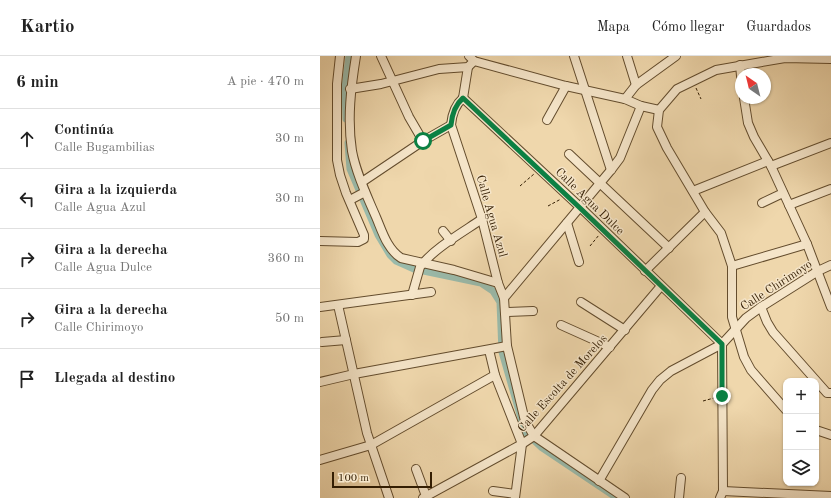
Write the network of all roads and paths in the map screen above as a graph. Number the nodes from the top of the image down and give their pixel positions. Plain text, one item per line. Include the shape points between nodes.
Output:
1 (340, 56) edge
2 (356, 56) edge
3 (381, 56) edge
4 (574, 56) edge
5 (627, 56) edge
6 (676, 56) edge
7 (784, 57) edge
8 (831, 59) edge
9 (471, 61) edge
10 (740, 65) junction
11 (740, 68) edge
12 (393, 80) junction
13 (693, 82) junction
14 (636, 85) junction
15 (566, 86) junction
16 (350, 89) junction
17 (586, 90) junction
18 (463, 98) junction
19 (625, 99) junction
20 (701, 99) dead end
21 (745, 104) edge
22 (641, 106) junction
23 (659, 110) junction
24 (547, 120) dead end
25 (451, 125) junction
26 (423, 141) junction
27 (831, 143) edge
28 (569, 154) dead end
29 (770, 164) junction
30 (539, 170) junction
31 (612, 170) junction
32 (362, 182) junction
33 (600, 184) junction
34 (520, 186) dead end
35 (831, 189) edge
36 (693, 191) junction
37 (783, 193) junction
38 (358, 196) junction
39 (567, 196) junction
40 (762, 203) dead end
41 (789, 205) junction
42 (548, 206) dead end
43 (580, 208) junction
44 (705, 212) junction
45 (482, 219) junction
46 (567, 223) junction
47 (603, 230) junction
48 (443, 231) dead end
49 (320, 241) edge
50 (451, 241) junction
51 (807, 244) junction
52 (590, 246) dead end
53 (669, 248) junction
54 (579, 262) dead end
55 (831, 264) edge
56 (732, 266) junction
57 (420, 268) junction
58 (645, 271) junction
59 (818, 271) junction
60 (498, 283) junction
61 (661, 286) junction
62 (431, 292) dead end
63 (412, 295) junction
64 (504, 298) junction
65 (581, 302) dead end
66 (338, 305) junction
67 (320, 306) edge
68 (761, 307) junction
69 (831, 307) edge
70 (533, 311) dead end
71 (506, 312) junction
72 (561, 325) dead end
73 (735, 329) junction
74 (625, 330) junction
75 (346, 340) junction
76 (322, 342) dead end
77 (722, 344) junction
78 (504, 346) junction
79 (610, 347) junction
80 (491, 350) junction
81 (354, 374) junction
82 (495, 375) junction
83 (320, 382) edge
84 (831, 394) edge
85 (722, 396) junction
86 (703, 401) dead end
87 (783, 407) edge
88 (819, 431) edge
89 (831, 435) edge
90 (528, 440) junction
91 (371, 445) junction
92 (320, 460) edge
93 (416, 469) dead end
94 (682, 478) dead end
95 (599, 482) junction
96 (493, 491) dead end
97 (721, 495) edge
98 (515, 496) edge
99 (831, 496) edge
100 (424, 497) edge
101 (792, 497) edge
102 (822, 497) edge
103 (389, 498) edge
104 (625, 498) edge
105 (679, 498) edge

1 - 38 street via 337,84 337,160 340,175
2 - 16 street
3 - 12 street
4 - 17 street
5 - 14 street
6 - 14 street
7 - 8 street
7 - 10 street
9 - 12 street
9 - 15 street
9 - 18 street
10 - 11 street
10 - 13 street via 716,70
12 - 16 street
12 - 26 street
13 - 20 path
13 - 23 street via 677,89
14 - 19 street
15 - 17 street
15 - 24 street
16 - 32 street via 352,151
17 - 19 street
17 - 31 street
18 - 25 street via 454,110
18 - 30 street, Calle Agua Dulce
19 - 22 street
21 - 29 street via 748,123
22 - 23 street
22 - 31 street via 620,158
23 - 36 street via 657,126
25 - 26 street
25 - 45 street, Calle Agua Azul
26 - 32 street
27 - 29 street
28 - 33 street
29 - 36 street
29 - 37 street
30 - 34 path
30 - 39 street, Calle Agua Dulce
31 - 33 street
32 - 38 street
33 - 43 street
33 - 53 street
35 - 41 street
36 - 44 street
37 - 40 street
37 - 41 street
38 - 49 street via 364,239 358,242
38 - 57 street via 396,254
39 - 42 path
39 - 43 street, Calle Agua Dulce
41 - 51 street
43 - 46 street
43 - 47 street, Calle Agua Dulce
44 - 53 street
44 - 56 street via 721,233
45 - 50 street
45 - 60 street, Calle Agua Azul
46 - 54 street
46 - 64 street
47 - 52 path
47 - 58 street, Calle Agua Dulce
48 - 50 street
50 - 57 street via 431,255
51 - 56 street
51 - 59 street
53 - 58 street
55 - 59 street, Calle Chirimoyo
56 - 73 street via 732,317
57 - 60 street via 454,270
57 - 63 street
58 - 61 street, Calle Agua Dulce
59 - 68 street, Calle Chirimoyo
59 - 69 street
60 - 64 street, Calle Agua Azul
61 - 74 street, Calle Escolta de Morelos
61 - 77 street, Calle Agua Dulce
62 - 63 street
63 - 66 street
64 - 71 street, Calle Agua Azul
65 - 74 street
66 - 67 street
66 - 75 street
68 - 73 street, Calle Chirimoyo
68 - 84 street via 773,332
70 - 71 street
71 - 78 street, Calle Agua Azul
72 - 79 street
73 - 77 street, Calle Chirimoyo
73 - 87 street via 751,370
74 - 79 street, Calle Escolta de Morelos
75 - 76 street
75 - 81 street
77 - 85 street
77 - 95 street via 660,380
78 - 80 street
78 - 90 street, Calle Agua Azul
79 - 90 street, Calle Escolta de Morelos
80 - 81 street
80 - 82 street
81 - 83 street
81 - 91 street
82 - 90 street
82 - 91 street
85 - 86 path
85 - 97 street
88 - 89 street
90 - 95 street
90 - 98 street
90 - 100 street, Calle Escolta de Morelos
91 - 92 street
91 - 103 street
93 - 100 street
94 - 105 street
95 - 104 street
96 - 98 street
97 - 101 street
99 - 102 street
101 - 102 street

